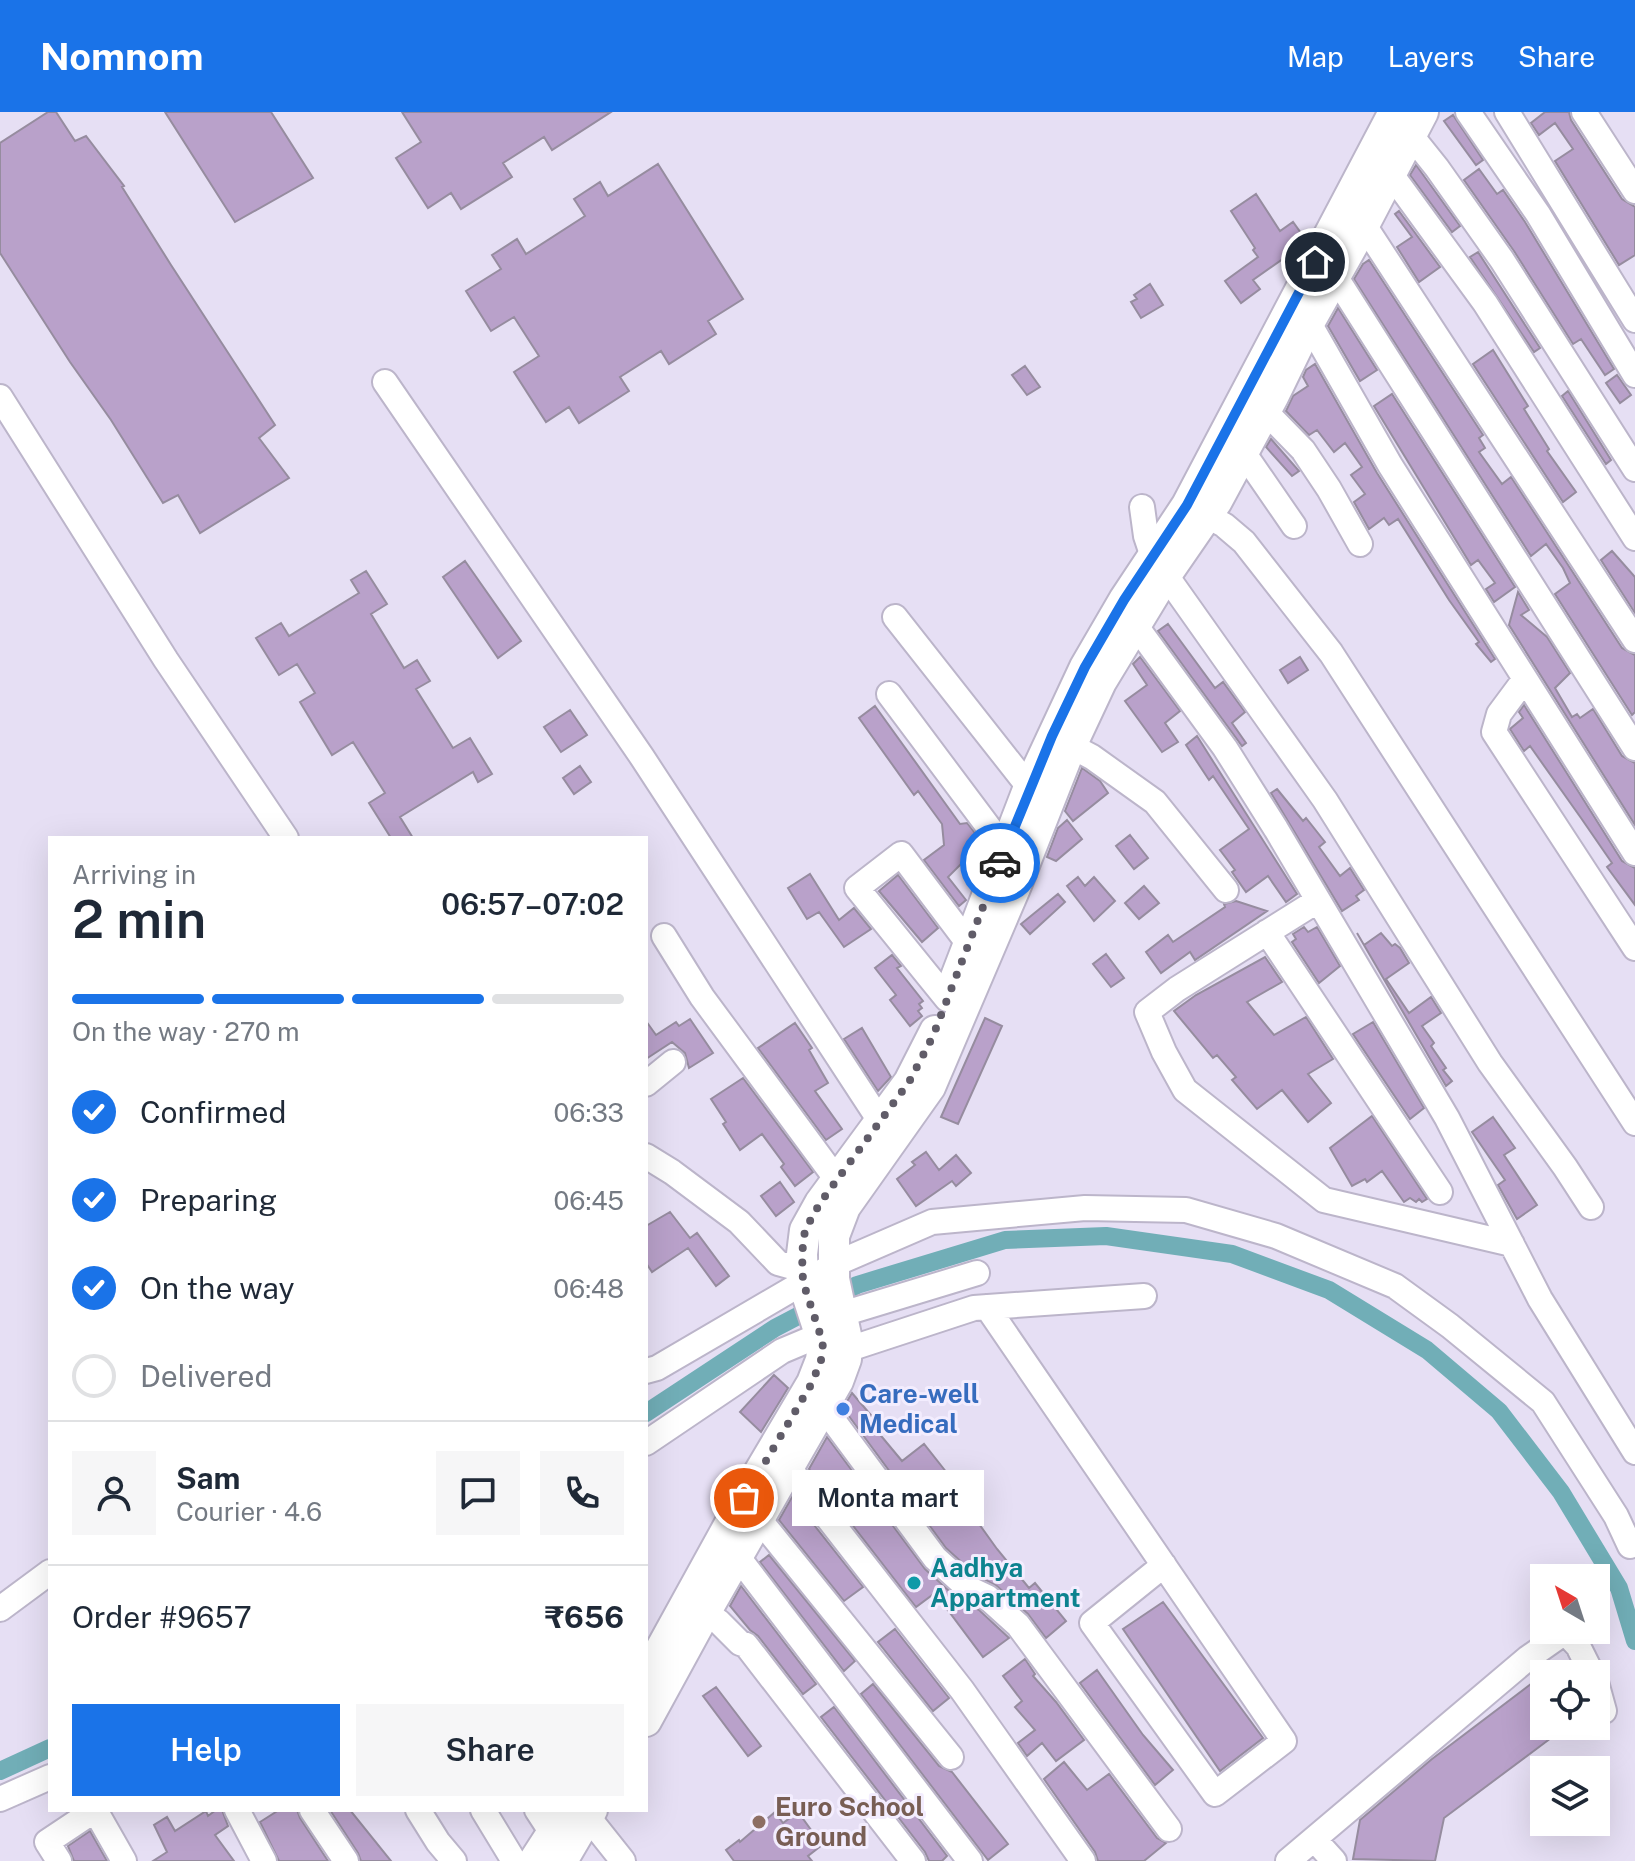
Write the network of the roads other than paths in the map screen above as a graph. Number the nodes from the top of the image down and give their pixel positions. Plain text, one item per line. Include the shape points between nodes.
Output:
1 (1468, 112) edge
2 (1507, 112) edge
3 (1587, 113) edge
4 (1405, 118) edge
5 (1391, 174) junction
6 (1635, 191) edge
7 (1347, 236) junction
8 (1335, 276) junction
9 (1635, 320) edge
10 (1309, 323) junction
11 (1635, 375) edge
12 (385, 382) dead end
13 (0, 397) edge
14 (1265, 411) junction
15 (1243, 452) junction
16 (1635, 469) edge
17 (1142, 507) dead end
18 (1197, 511) junction
19 (1294, 526) dead end
20 (1635, 538) edge
21 (1360, 544) dead end
22 (1160, 566) junction
23 (895, 617) dead end
24 (1136, 626) junction
25 (1635, 640) edge
26 (1525, 679) junction
27 (889, 694) dead end
28 (1071, 746) junction
29 (1635, 748) edge
30 (1039, 794) junction
31 (285, 836) edge
32 (1635, 853) edge
33 (1014, 858) junction
34 (1226, 890) dead end
35 (1317, 901) junction
36 (1267, 932) junction
37 (664, 936) dead end
38 (968, 943) junction
39 (1635, 948) edge
40 (947, 999) junction
41 (673, 1062) dead end
42 (648, 1082) edge
43 (1635, 1123) edge
44 (888, 1129) junction
45 (648, 1157) edge
46 (837, 1180) junction
47 (1440, 1192) dead end
48 (1591, 1207) dead end
49 (1512, 1244) junction
50 (834, 1271) junction
51 (977, 1273) dead end
52 (1144, 1296) dead end
53 (815, 1302) junction
54 (987, 1307) junction
55 (846, 1350) junction
56 (648, 1370) edge
57 (824, 1408) junction
58 (648, 1442) edge
59 (1635, 1452) edge
60 (789, 1468) junction
61 (759, 1519) junction
62 (1630, 1546) dead end
63 (738, 1557) junction
64 (1164, 1565) junction
65 (48, 1573) edge
66 (700, 1599) junction
67 (0, 1609) edge
68 (651, 1654) edge
69 (1585, 1660) edge
70 (648, 1716) edge
71 (951, 1757) dead end
72 (48, 1778) edge
73 (0, 1799) edge
74 (92, 1812) edge
75 (96, 1812) edge
76 (238, 1812) edge
77 (313, 1812) edge
78 (419, 1812) edge
79 (484, 1812) edge
80 (566, 1824) edge
81 (1169, 1829) dead end
82 (1314, 1839) junction
83 (59, 1861) edge
84 (124, 1861) edge
85 (264, 1861) edge
86 (346, 1861) edge
87 (454, 1861) edge
88 (514, 1861) edge
89 (534, 1861) edge
90 (623, 1861) edge
91 (913, 1861) edge
92 (970, 1861) edge
93 (1083, 1861) edge
94 (1288, 1861) edge
95 (1334, 1861) edge

1 - 11 street via 1538,214
2 - 9 street
3 - 6 street
4 - 5 main road
4 - 7 main road
4 - 16 street
5 - 7 main road
5 - 20 street via 1485,303
7 - 8 main road
7 - 18 main road
7 - 25 street
8 - 10 main road
8 - 29 street
10 - 14 main road
10 - 26 street via 1390,465
12 - 44 street
13 - 31 street
14 - 15 main road
14 - 21 street via 1303,450
15 - 18 main road
15 - 19 street
17 - 22 street via 1146,536
18 - 22 main road
18 - 43 street via 1244,542 1331,653
22 - 24 main road
22 - 30 main road via 1124,600 1085,667
22 - 48 street via 1325,800 1490,1063
23 - 30 street
24 - 28 main road via 1101,682
24 - 35 street via 1225,748
26 - 32 street
26 - 39 street via 1499,714 1494,732
27 - 33 street
28 - 30 main road
28 - 34 street via 1155,802
30 - 33 main road
33 - 38 main road
33 - 44 main road via 937,1073
35 - 36 street
35 - 49 street via 1447,1118
36 - 47 street
36 - 49 street via 1147,1012 1185,1090 1324,1200
37 - 46 street via 702,997
38 - 40 main road
38 - 40 street via 901,854 857,888
40 - 44 main road
41 - 42 street
44 - 46 main road
44 - 50 main road via 845,1207 834,1236
45 - 53 street via 739,1222
46 - 53 main road via 805,1230 802,1254
49 - 59 street
50 - 53 main road
50 - 53 street
50 - 62 street via 932,1222 1085,1208 1186,1210 1276,1236 1395,1286 1543,1402
51 - 53 street
52 - 54 street
53 - 55 main road
53 - 56 street
53 - 58 street via 782,1351
53 - 66 main road via 821,1360
54 - 55 street
54 - 64 street
55 - 57 main road
57 - 60 main road
57 - 81 street via 935,1558 1018,1625
60 - 61 main road
60 - 93 street via 962,1690
61 - 63 main road
61 - 71 street
63 - 66 main road
63 - 92 street
64 - 64 street via 1284,1741 1215,1794 1092,1623
65 - 67 street
66 - 68 main road
66 - 70 main road
66 - 91 street via 739,1628 746,1645
69 - 82 street via 1565,1632
72 - 73 street
74 - 83 street via 47,1842
75 - 84 street
76 - 85 street
77 - 86 street
78 - 87 street
79 - 88 street
80 - 89 main road
80 - 90 street
82 - 94 street
82 - 95 street

